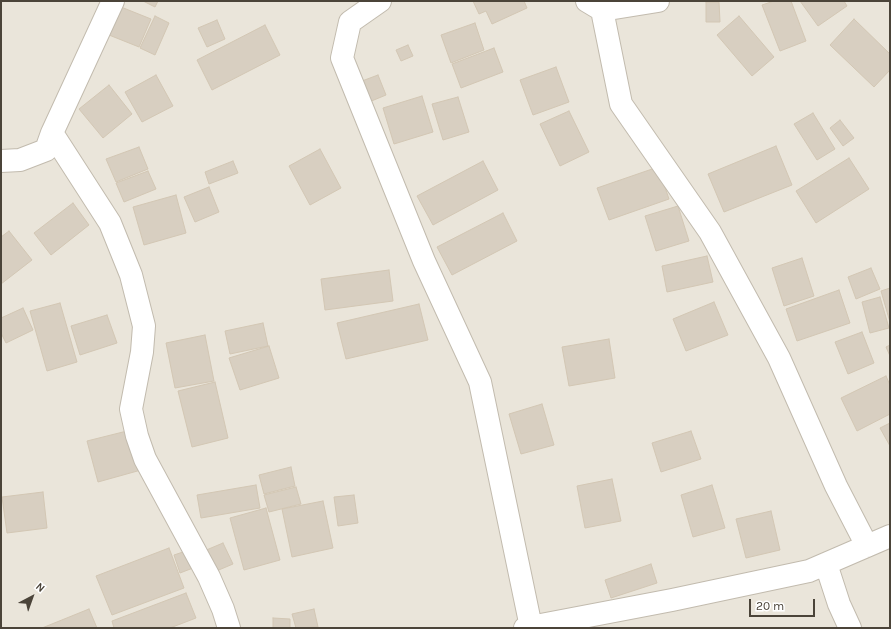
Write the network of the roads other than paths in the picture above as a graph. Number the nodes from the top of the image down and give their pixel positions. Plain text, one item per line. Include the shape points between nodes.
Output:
1 (113, 1) edge
2 (380, 1) edge
3 (658, 1) edge
4 (595, 6) edge
5 (52, 133) junction
6 (1, 161) edge
7 (890, 536) edge
8 (867, 546) junction
9 (826, 564) junction
10 (229, 628) edge
11 (528, 628) edge
12 (850, 628) edge

1 - 5 street
2 - 11 street via 350,22 342,58 424,262 480,382
3 - 4 street
4 - 8 street via 621,104 710,232 779,358 836,486
5 - 6 street via 46,150 20,160
5 - 10 street via 110,223 131,275 144,326 142,352 131,409 137,436 145,459 209,577
7 - 8 street
8 - 9 street
9 - 11 street via 809,571
9 - 12 street

